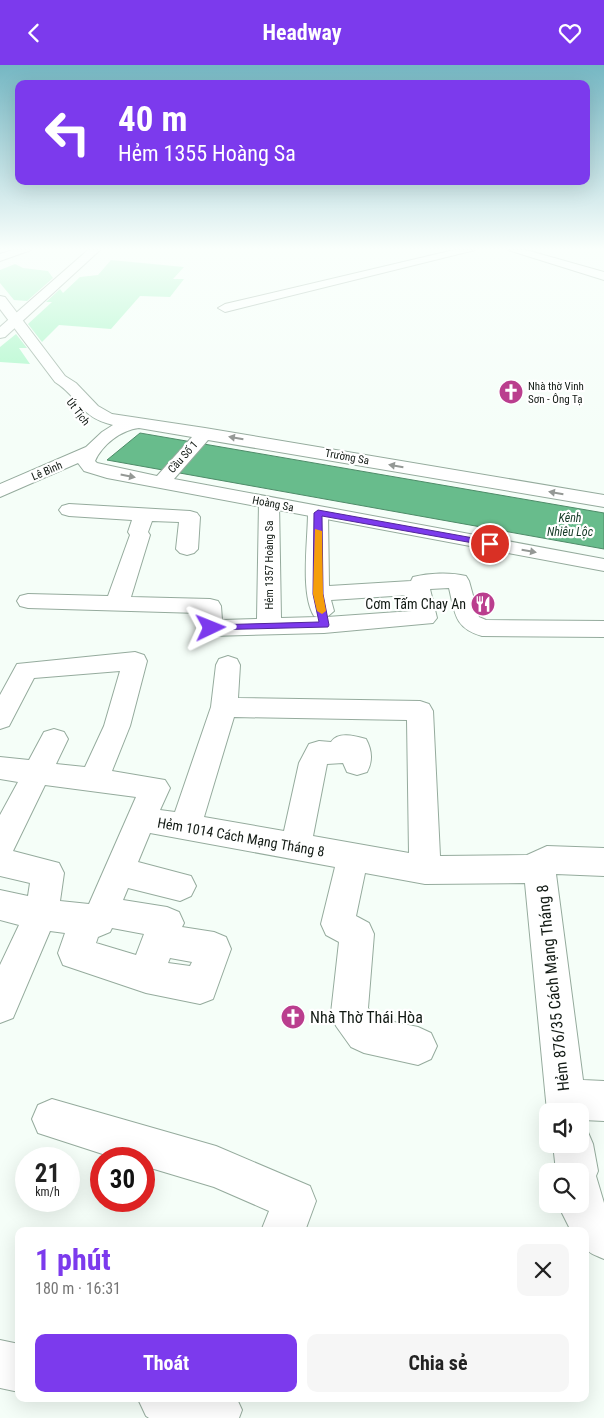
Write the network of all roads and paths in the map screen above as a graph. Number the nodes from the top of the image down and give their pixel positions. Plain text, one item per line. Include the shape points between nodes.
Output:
1 (10, 313) edge
2 (25, 313) edge
3 (16, 321) junction
4 (0, 334) edge
5 (60, 379) junction
6 (139, 423) junction
7 (202, 435) junction
8 (93, 454) junction
9 (52, 469) joint
10 (164, 479) junction
11 (0, 491) edge
12 (604, 501) edge
13 (269, 503) junction
14 (69, 510) dead end
15 (318, 513) junction
16 (144, 516) junction
17 (187, 549) dead end
18 (604, 565) edge
19 (418, 587) junction
20 (318, 594) junction
21 (28, 601) dead end
22 (118, 603) junction
23 (324, 625) junction
24 (270, 626) junction
25 (604, 629) edge
26 (228, 665) dead end
27 (224, 707) junction
28 (0, 719) edge
29 (54, 739) dead end
30 (357, 765) dead end
31 (0, 768) edge
32 (38, 772) junction
33 (94, 780) junction
34 (141, 819) junction
35 (186, 826) junction
36 (0, 845) edge
37 (296, 846) junction
38 (352, 857) junction
39 (0, 862) edge
40 (604, 862) edge
41 (539, 865) junction
42 (425, 870) junction
43 (118, 872) junction
44 (180, 886) dead end
45 (0, 905) edge
46 (41, 915) junction
47 (94, 915) junction
48 (167, 923) dead end
49 (146, 976) dead end
50 (0, 1005) edge
51 (418, 1046) dead end
52 (604, 1101) edge
53 (566, 1103) edge
54 (585, 1103) edge
55 (52, 1119) dead end
56 (584, 1213) edge
57 (285, 1227) edge
58 (604, 1237) edge
59 (0, 1364) edge
60 (15, 1367) edge
61 (180, 1402) edge
62 (219, 1409) edge

1 - 3 street, Út Tịch
2 - 3 street
3 - 4 street
3 - 5 street, Út Tịch
5 - 6 street, Út Tịch via 71,385 94,412 112,419
5 - 8 street, Út Tịch via 60,387 90,428
6 - 7 street, Trường Sa
6 - 8 street, Trường Sa via 121,427
7 - 10 street, Cầu Số 1
12 -> 7 street, Trường Sa
8 - 9 street, Hoàng Sa
8 -> 10 street, Hoàng Sa
9 - 11 street, Lê Bình
10 - 13 street, Hoàng Sa
13 - 15 street, Hoàng Sa
13 - 24 street, Hẻm 1357 Hoàng Sa
14 - 16 street
15 -> 18 street, Hoàng Sa
15 - 20 street
16 - 17 street via 190,517
16 - 22 street
19 - 20 street
19 - 23 street via 425,618
19 - 25 street via 421,582 458,581 469,621 482,629
20 - 23 street
21 - 22 street
22 - 24 street via 210,606 211,628
23 - 24 street
26 - 27 street
27 - 35 street
27 - 42 street via 420,711
28 - 33 street via 26,670 135,661 117,726
29 - 32 street
30 - 37 street via 356,747 343,746 338,754 319,752 313,763
31 - 32 street
32 - 33 street
32 - 36 street
33 - 34 street via 155,788
34 - 35 street, Hẻm 1014 Cách Mạng Tháng 8
34 - 43 street, Hẻm 1014 Cách Mạng Tháng 8
35 - 37 street, Hẻm 1014 Cách Mạng Tháng 8
37 - 38 street, Hẻm 1014 Cách Mạng Tháng 8
38 - 42 street, Hẻm 1014 Cách Mạng Tháng 8
38 - 51 street via 338,924 358,935 349,1013 364,1033
39 - 46 street via 48,873
40 - 41 street, Hẻm 1014 Cách Mạng Tháng 8 via 547,861
41 - 42 street, Hẻm 1014 Cách Mạng Tháng 8 via 531,869
41 - 53 street, Hẻm 876/35 Cách Mạng Tháng 8
43 - 44 street
43 - 47 street, Hẻm 1014 Cách Mạng Tháng 8
45 - 46 street
46 - 47 street
46 - 50 street
47 - 48 street
47 - 49 street, Hẻm 1014 Cách Mạng Tháng 8 via 75,953
52 - 54 street
55 - 57 street via 216,1167 295,1201
56 - 58 street
59 - 60 street
61 - 62 street

